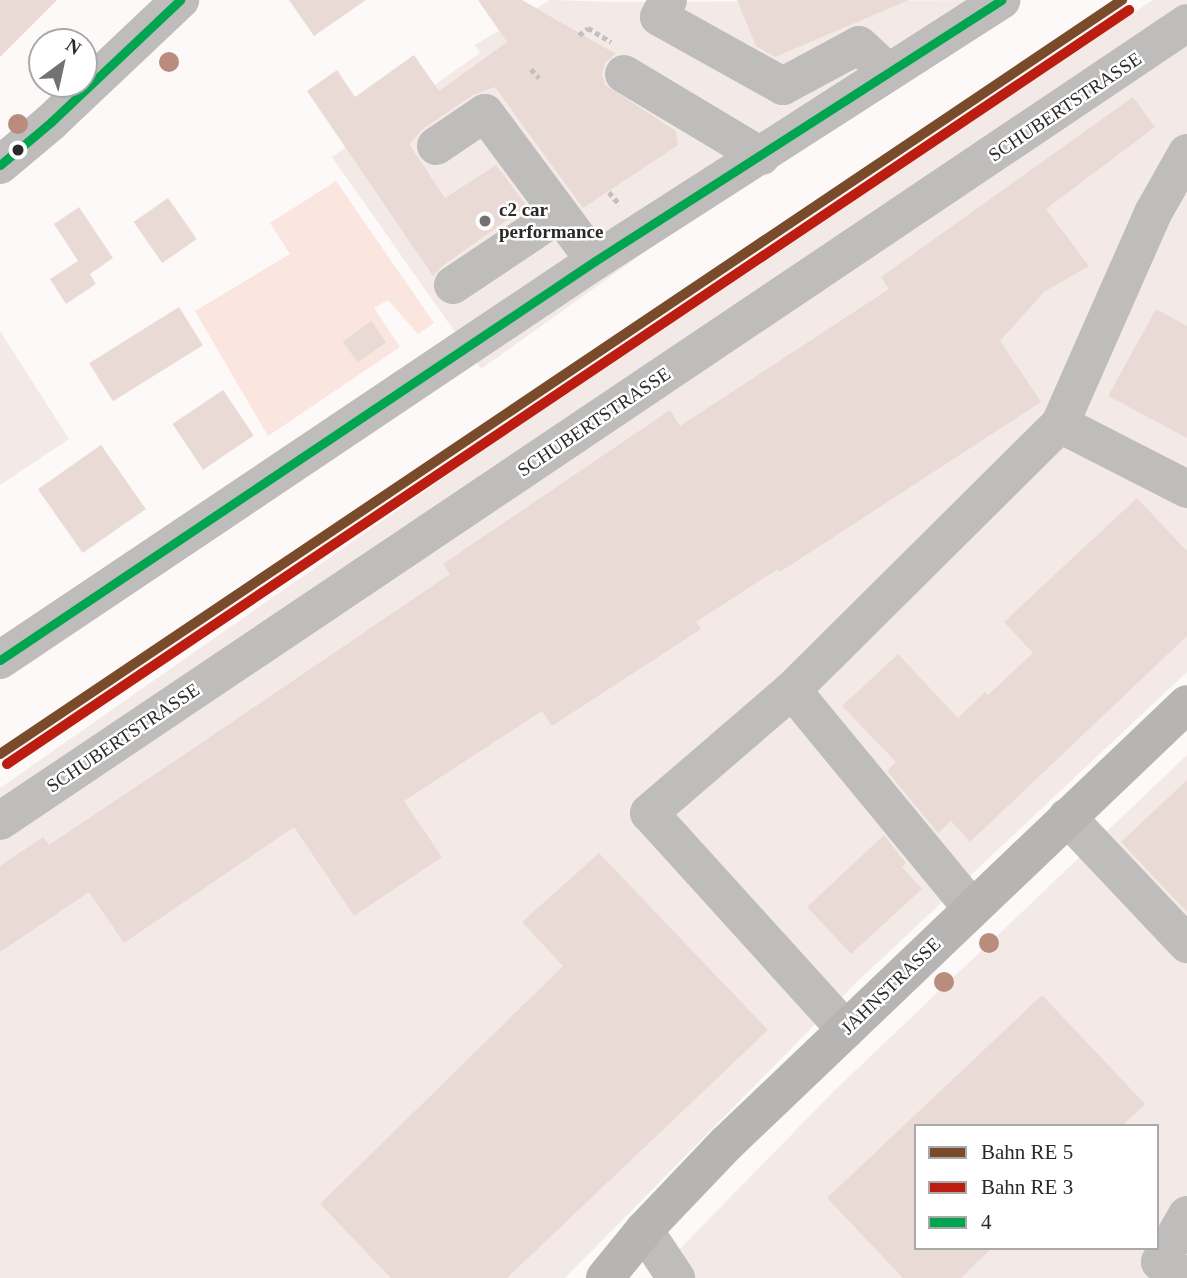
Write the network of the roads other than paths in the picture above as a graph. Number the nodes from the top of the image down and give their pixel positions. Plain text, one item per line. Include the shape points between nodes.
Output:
1 (180, 0) edge
2 (668, 0) edge
3 (1001, 0) edge
4 (959, 11) edge
5 (1187, 23) edge
6 (623, 62) road end
7 (888, 72) junction
8 (436, 146) dead end
9 (1187, 153) edge
10 (761, 156) junction
11 (0, 165) edge
12 (559, 214) junction
13 (595, 261) junction
14 (453, 285) dead end
15 (1060, 424) junction
16 (1187, 489) edge
17 (0, 660) edge
18 (792, 690) junction
19 (1187, 704) edge
20 (1066, 817) junction
21 (0, 821) edge
22 (972, 908) junction
23 (1187, 944) edge
24 (846, 1030) junction
25 (1187, 1215) edge
26 (644, 1230) junction
27 (1187, 1277) edge
28 (605, 1278) edge
29 (676, 1278) edge

1 - 11 street
2 - 7 street via 659,17 783,86 859,45
3 - 4 street
4 - 7 street
5 - 21 street, SCHUBERTSTRASSE
6 - 10 street
7 - 10 street
8 - 12 street via 492,103
9 - 15 street via 1153,213
10 - 13 street
12 - 13 street
12 - 14 street
13 - 17 street
15 - 16 street
15 - 18 street
18 - 22 street
18 - 24 street via 649,813
19 - 20 main road, JAHNSTRASSE
20 - 22 main road, JAHNSTRASSE
20 - 23 street
22 - 24 main road, JAHNSTRASSE
24 - 26 main road, JAHNSTRASSE
25 - 27 street via 1160,1262
26 - 28 main road, JAHNSTRASSE
26 - 29 street

